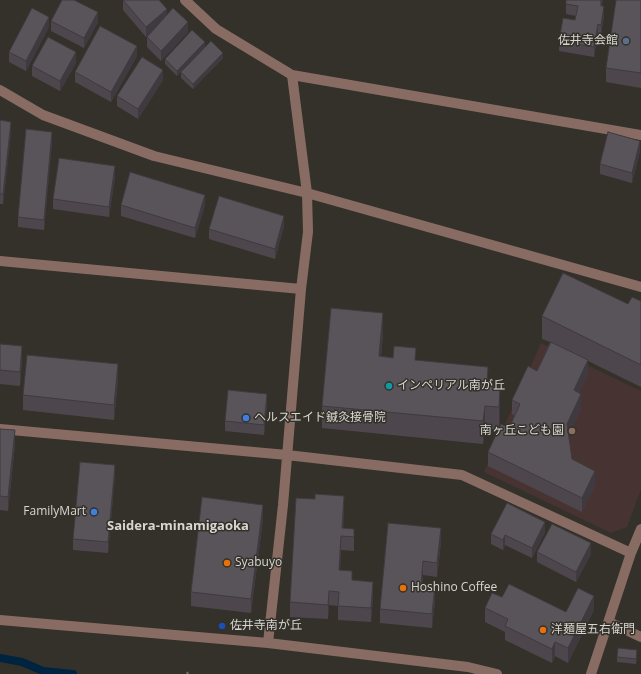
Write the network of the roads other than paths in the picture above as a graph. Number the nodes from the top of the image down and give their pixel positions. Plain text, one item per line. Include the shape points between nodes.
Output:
1 (185, 0) edge
2 (292, 75) junction
3 (0, 90) edge
4 (641, 135) edge
5 (307, 193) junction
6 (0, 261) edge
7 (641, 287) edge
8 (301, 289) junction
9 (0, 429) edge
10 (287, 455) junction
11 (641, 528) edge
12 (631, 552) junction
13 (0, 620) edge
14 (609, 622) junction
15 (641, 637) edge
16 (268, 644) junction
17 (497, 674) edge
18 (590, 674) edge

1 - 2 street via 216,29
2 - 4 street
2 - 5 street
3 - 5 street via 43,114 154,156
5 - 7 street
5 - 8 street via 308,232
6 - 8 street
8 - 10 street
9 - 10 street
10 - 12 street via 462,474
10 - 16 street
11 - 12 street
12 - 14 street
13 - 16 street
14 - 15 street
14 - 18 street
16 - 17 street via 468,667

